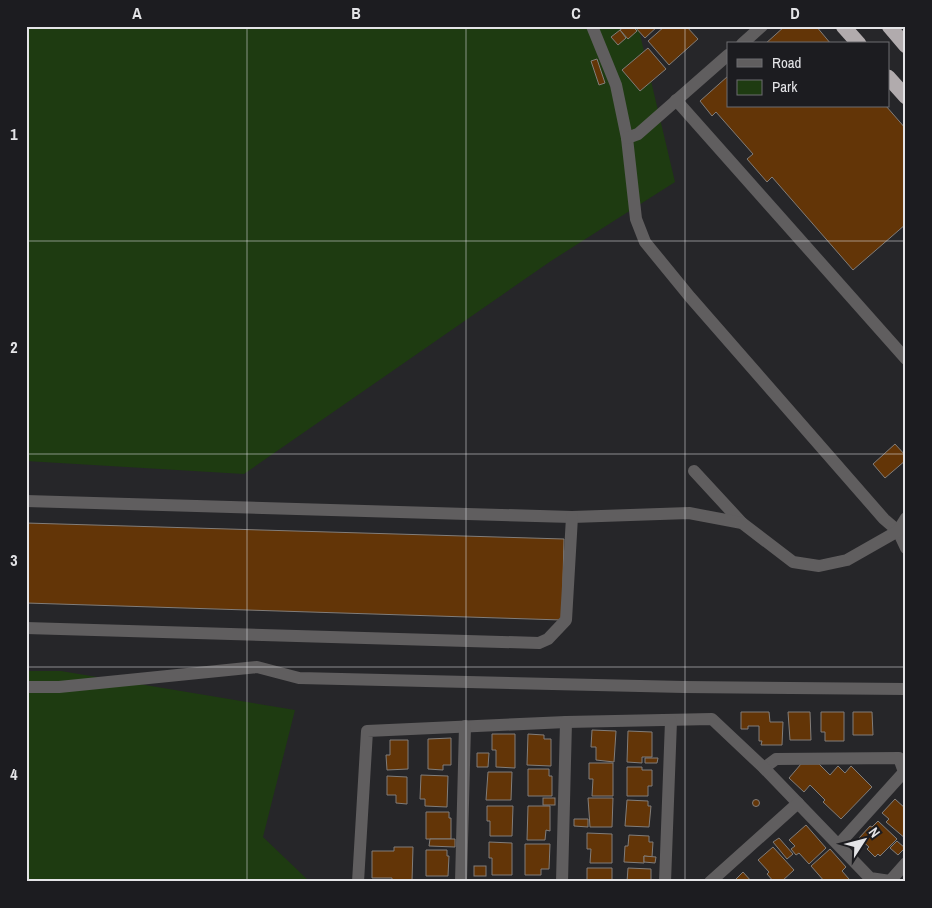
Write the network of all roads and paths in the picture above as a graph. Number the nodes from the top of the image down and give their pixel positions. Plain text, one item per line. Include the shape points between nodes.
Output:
1 (592, 26) edge
2 (762, 26) edge
3 (844, 26) edge
4 (889, 26) edge
5 (744, 42) edge
6 (857, 42) edge
7 (906, 46) edge
8 (727, 56) edge
9 (890, 79) edge
10 (906, 97) edge
11 (676, 100) junction
12 (627, 138) junction
13 (906, 359) edge
14 (694, 471) dead end
15 (26, 501) edge
16 (572, 517) junction
17 (906, 518) edge
18 (742, 523) junction
19 (898, 531) junction
20 (906, 548) edge
21 (26, 628) edge
22 (26, 687) edge
23 (906, 689) edge
24 (671, 721) junction
25 (566, 722) junction
26 (464, 726) junction
27 (764, 768) junction
28 (798, 803) junction
29 (839, 844) junction
30 (906, 864) edge
31 (867, 880) edge
32 (358, 882) edge
33 (462, 882) edge
34 (562, 882) edge
35 (665, 882) edge
36 (710, 882) edge

1 - 12 street via 616,85
2 - 5 street
3 - 6 highway
4 - 7 highway
8 - 11 street
9 - 10 highway
11 - 12 street via 638,134
11 - 13 street
12 - 19 street via 636,219 645,242 877,511
14 - 18 street
15 - 16 street
16 - 18 street via 689,512
16 - 21 street via 566,620 548,639 539,643
17 - 19 street
18 - 19 street via 793,562 819,566 847,560
19 - 20 street
22 - 23 street via 59,688 257,667 299,678
24 - 25 street
24 - 27 street via 712,719
24 - 35 street
25 - 26 street
25 - 34 street
26 - 32 street via 367,731
26 - 33 street
27 - 28 street
27 - 29 street via 776,759 899,758 904,772
28 - 29 street
28 - 36 street
29 - 31 street
30 - 31 street via 890,881

